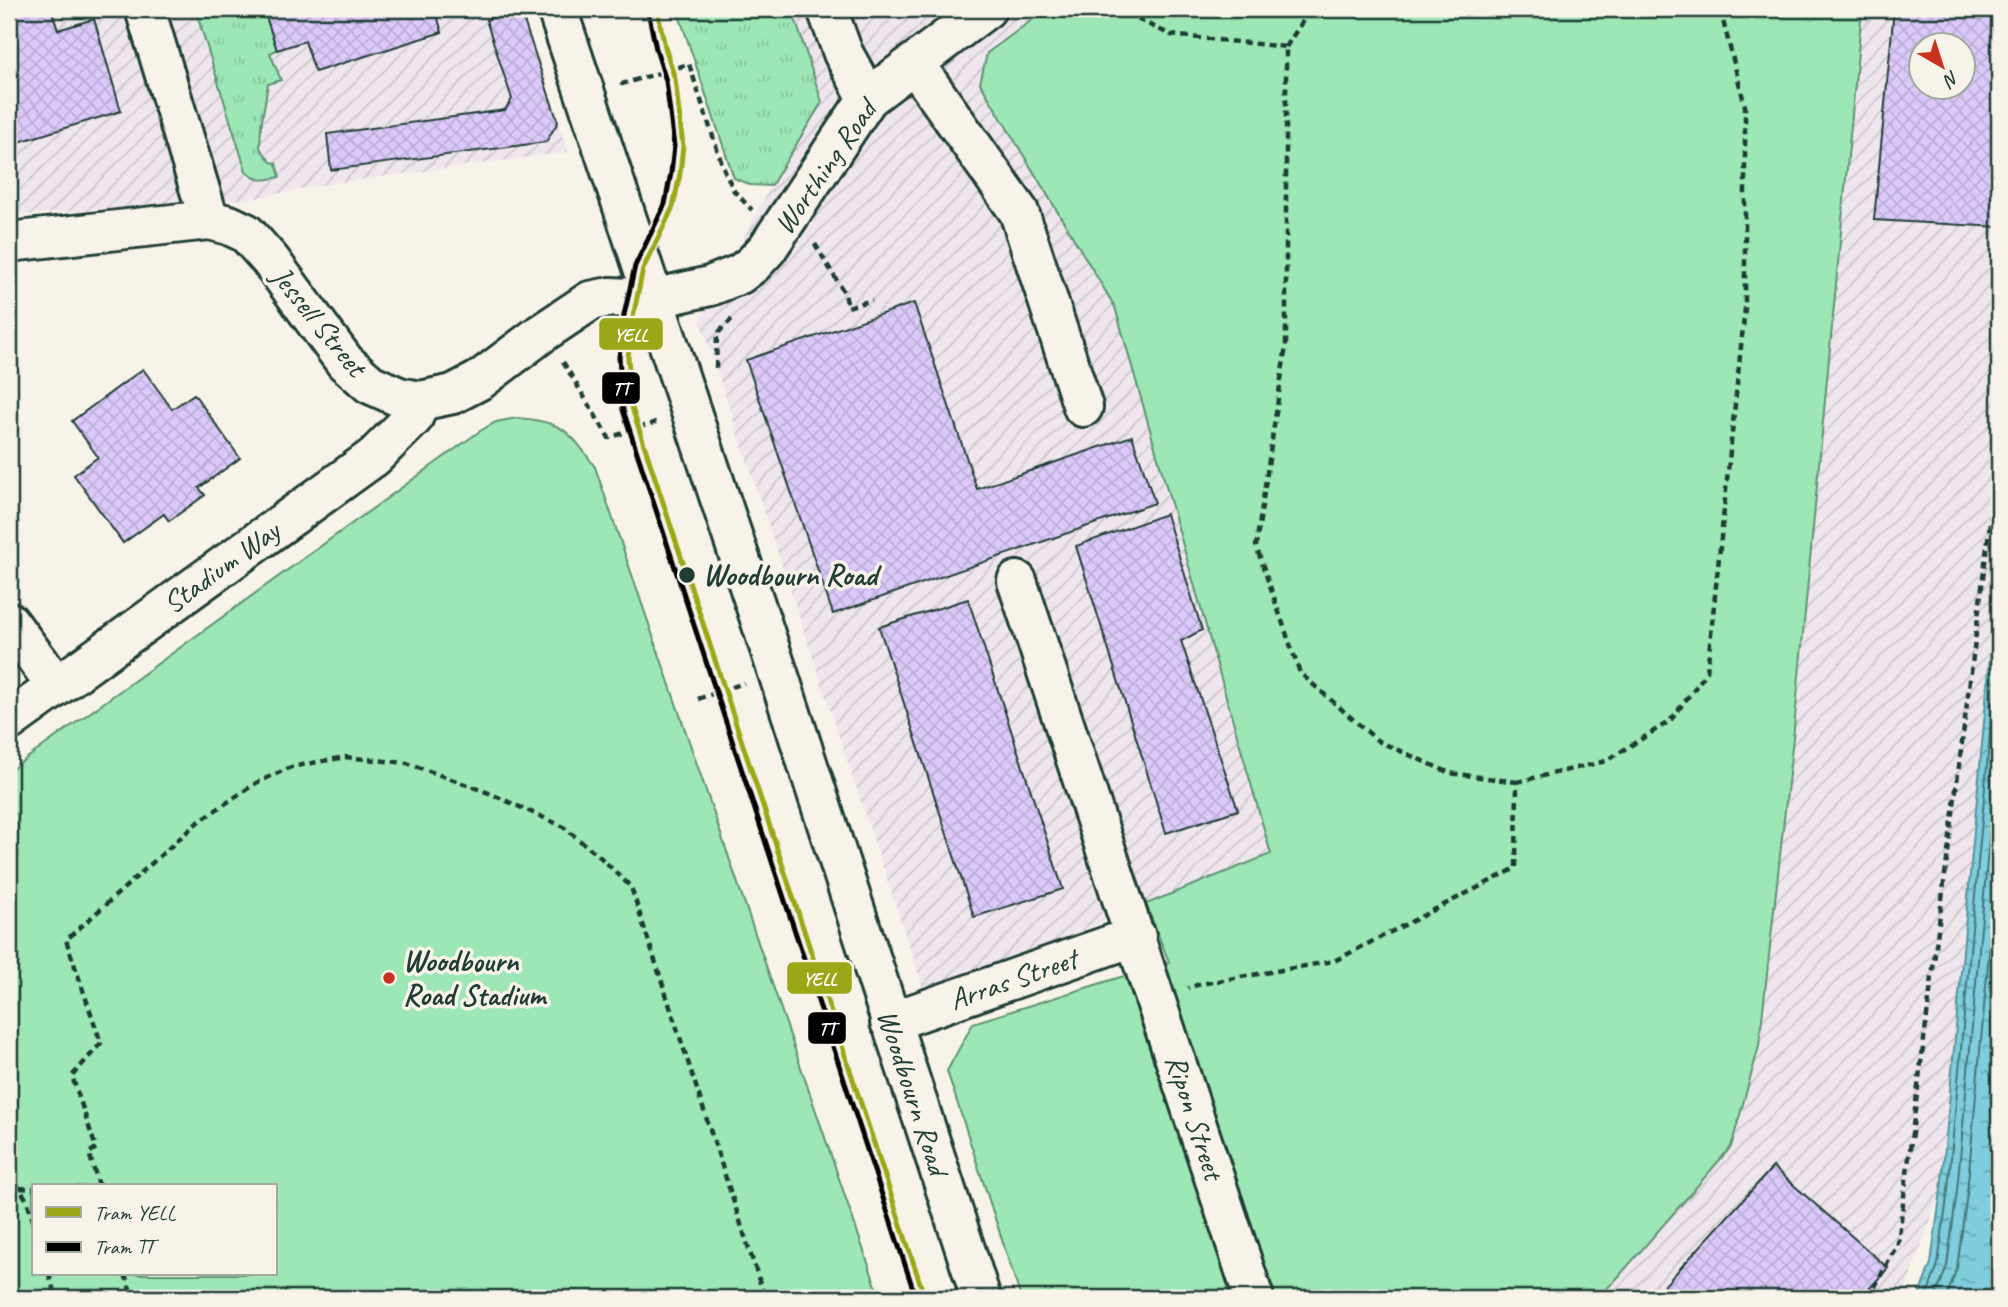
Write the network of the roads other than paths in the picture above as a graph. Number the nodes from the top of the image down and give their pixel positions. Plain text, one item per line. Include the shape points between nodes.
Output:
1 (145, 9) edge
2 (557, 9) edge
3 (827, 9) edge
4 (986, 9) edge
5 (914, 63) junction
6 (869, 98) junction
7 (209, 220) junction
8 (9, 242) edge
9 (653, 299) junction
10 (420, 401) junction
11 (1083, 407) dead end
12 (1017, 581) dead end
13 (9, 622) edge
14 (56, 685) junction
15 (9, 721) edge
16 (1136, 936) junction
17 (890, 1021) junction
18 (981, 1298) edge
19 (1254, 1298) edge

1 - 7 street
2 - 9 street, Woodbourn Road
3 - 6 street via 842,53
4 - 5 street, Worthing Road
5 - 6 street, Worthing Road
5 - 11 street via 1019,212
6 - 9 street, Worthing Road via 792,243 740,274
7 - 8 street, Jessell Street
7 - 10 street, Jessell Street via 246,233 345,362 370,384
9 - 10 street, Jessell Street via 590,301 480,380 453,394
9 - 17 street, Woodbourn Road
10 - 14 street, Stadium Way via 413,418 374,457
12 - 16 street, Ripon Street
13 - 14 street
14 - 15 street, Stadium Way
16 - 17 street, Arras Street
16 - 19 street, Ripon Street
17 - 18 street, Woodbourn Road

